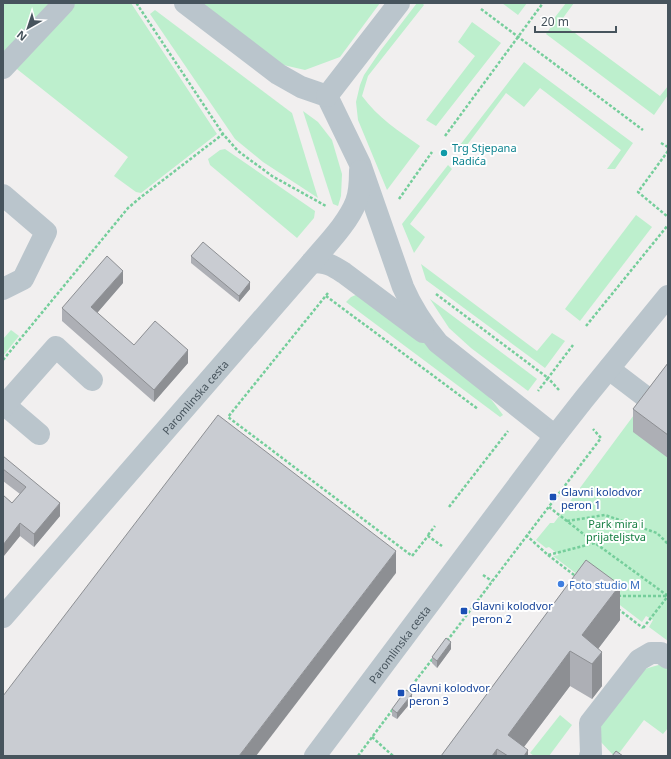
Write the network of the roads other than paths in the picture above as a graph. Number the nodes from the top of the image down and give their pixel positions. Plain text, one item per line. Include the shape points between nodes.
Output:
1 (64, 3) edge
2 (185, 3) edge
3 (399, 3) edge
4 (3, 68) edge
5 (327, 96) junction
6 (360, 164) junction
7 (3, 195) edge
8 (312, 262) junction
9 (3, 289) edge
10 (668, 296) edge
11 (438, 343) junction
12 (609, 369) junction
13 (92, 380) dead end
14 (655, 404) edge
15 (4, 406) edge
16 (39, 434) dead end
17 (555, 436) junction
18 (3, 618) edge
19 (660, 656) edge
20 (315, 756) edge
21 (590, 756) edge

1 - 4 street
2 - 5 street via 278,74 301,87
3 - 5 street
5 - 6 street
6 - 8 street, Paromlinska cesta via 360,186 351,213
6 - 11 street via 409,301
7 - 9 street via 46,232 24,279
8 - 11 street via 322,262 344,272
8 - 18 street, Paromlinska cesta
10 - 12 street
11 - 17 street
12 - 14 street
12 - 17 street
13 - 15 street via 56,347
15 - 16 street
17 - 20 street, Paromlinska cesta
19 - 21 street via 639,660 590,723

